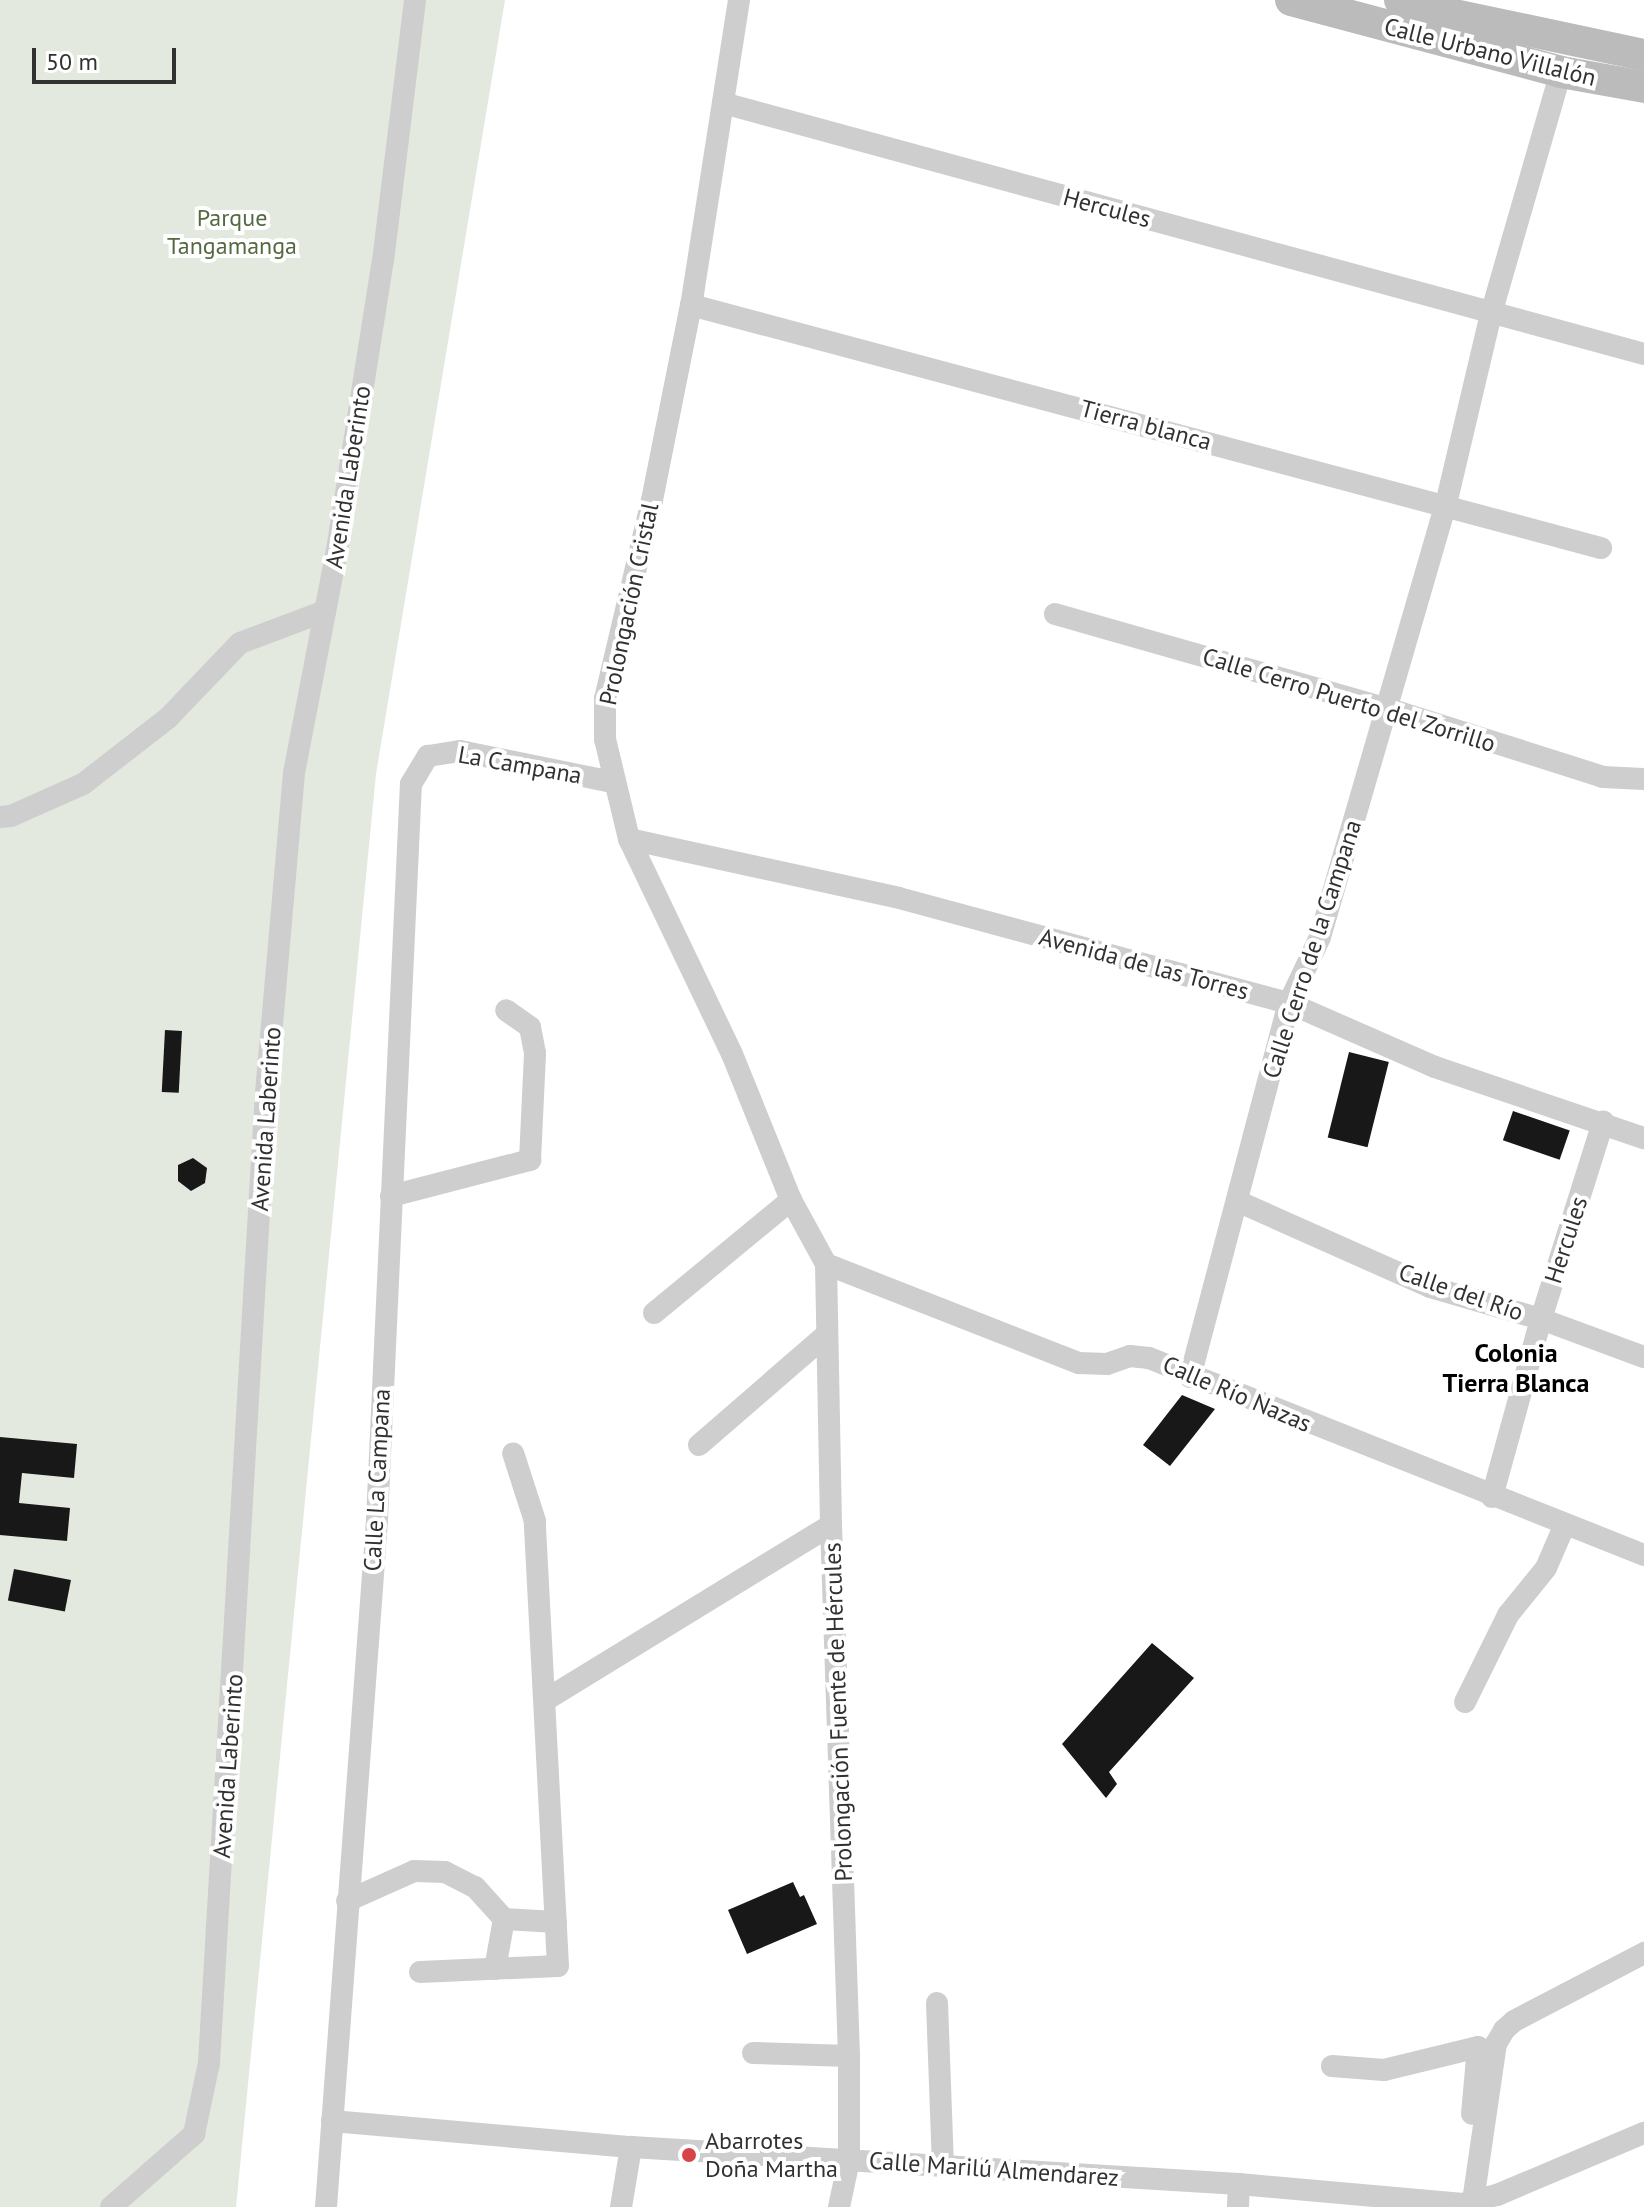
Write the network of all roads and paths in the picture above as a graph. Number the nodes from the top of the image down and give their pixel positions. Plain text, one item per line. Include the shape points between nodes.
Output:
1 (415, 0) edge
2 (739, 0) edge
3 (1291, 0) edge
4 (1400, 0) edge
5 (1443, 16) edge
6 (1644, 55) edge
7 (1561, 72) junction
8 (1644, 87) edge
9 (723, 103) junction
10 (691, 305) junction
11 (1491, 314) junction
12 (1644, 354) edge
13 (1446, 504) junction
14 (1601, 548) dead end
15 (325, 611) junction
16 (1055, 614) dead end
17 (1386, 708) junction
18 (428, 756) joint
19 (1644, 779) edge
20 (612, 782) junction
21 (0, 817) edge
22 (629, 839) junction
23 (1289, 1003) junction
24 (506, 1010) dead end
25 (1603, 1122) junction
26 (1644, 1138) edge
27 (391, 1196) junction
28 (791, 1200) junction
29 (1237, 1201) junction
30 (826, 1264) junction
31 (654, 1313) dead end
32 (1541, 1319) junction
33 (827, 1334) junction
34 (1644, 1357) edge
35 (1190, 1377) junction
36 (699, 1445) dead end
37 (513, 1453) dead end
38 (1492, 1497) junction
39 (1565, 1524) junction
40 (831, 1525) junction
41 (1644, 1555) edge
42 (547, 1699) junction
43 (1465, 1702) dead end
44 (347, 1901) junction
45 (504, 1919) junction
46 (556, 1922) junction
47 (1644, 1953) edge
48 (495, 1969) junction
49 (420, 1972) dead end
50 (937, 2003) dead end
51 (753, 2053) dead end
52 (849, 2056) junction
53 (1332, 2066) dead end
54 (332, 2121) junction
55 (1644, 2133) edge
56 (631, 2147) junction
57 (849, 2160) junction
58 (943, 2165) junction
59 (1239, 2184) junction
60 (1467, 2204) edge
61 (111, 2207) edge
62 (326, 2207) edge
63 (621, 2207) edge
64 (839, 2207) edge
65 (1238, 2207) edge

1 - 15 street, Avenida Laberinto via 383,261
2 - 9 street, Prolongación Cristal
3 - 5 street, Calle Urbano Villalón
4 - 5 street, Calle Urbano Villalón
5 - 6 street, Calle Urbano Villalón
5 - 7 street, Calle Urbano Villalón
7 - 8 street, Calle Urbano Villalón
7 - 11 street
9 - 10 street, Prolongación Cristal
9 - 11 street, Hercules
10 - 13 street, Tierra blanca
10 - 20 street, Prolongación Cristal via 605,699
11 - 12 street, Hercules
11 - 13 street
13 - 14 street, Tierra blanca
13 - 17 street
15 - 21 street via 240,643 168,718 83,784
15 - 61 street, Avenida Laberinto via 294,773 267,1077 209,2063 194,2134
16 - 17 street, Calle Cerro Puerto del Zorrillo
17 - 19 street, Calle Cerro Puerto del Zorrillo via 1603,777
17 - 23 street, Calle Cerro de la Campana via 1320,937
18 - 20 street, La Campana via 460,751
18 - 27 street, Calle La Campana via 411,784
20 - 22 street, Prolongación Cristal
22 - 23 street, Avenida de las Torres via 899,898
22 - 28 street, Prolongación Cristal via 732,1054
23 - 25 street, Avenida de las Torres via 1435,1067
23 - 29 street, Calle Cerro de la Campana
24 - 27 street via 530,1027 535,1053 530,1160
25 - 26 street, Avenida de las Torres
25 - 32 street, Hercules
27 - 44 street, Calle La Campana via 377,1520
28 - 30 street, Prolongación Cristal
28 - 31 street
29 - 32 street, Calle del Río via 1430,1287
29 - 35 street, Calle Cerro de la Campana
30 - 33 street, Prolongación Fuente de Hércules
30 - 35 street, Calle Río Nazas via 1079,1363 1149,1358
32 - 34 street, Calle del Río
32 - 38 street, Hercules
33 - 36 street
33 - 40 street, Prolongación Fuente de Hércules
35 - 38 street, Calle Río Nazas
37 - 42 street via 535,1521
38 - 39 street, Calle Río Nazas
39 - 41 street, Calle Río Nazas
39 - 43 street via 1546,1568 1508,1615
40 - 42 street
40 - 52 street, Prolongación Fuente de Hércules
42 - 46 street
44 - 45 street via 414,1871 445,1872 475,1887
44 - 54 street, Calle La Campana
45 - 46 street
45 - 48 street
46 - 48 street via 558,1966
47 - 60 street via 1504,2030 1496,2044
48 - 49 street
50 - 58 street
51 - 52 street
52 - 57 street, Prolongación Fuente de Hércules
53 - 60 street via 1384,2070 1478,2047
54 - 56 street, Calle Marilú Almendarez
54 - 62 street, Calle La Campana
55 - 60 street
56 - 57 street, Calle Marilú Almendarez
56 - 63 street
57 - 58 street, Calle Marilú Almendarez
57 - 64 street, Prolongación Fuente de Hércules
58 - 59 street, Calle Marilú Almendarez
59 - 60 street, Calle Marilú Almendarez
59 - 65 street

